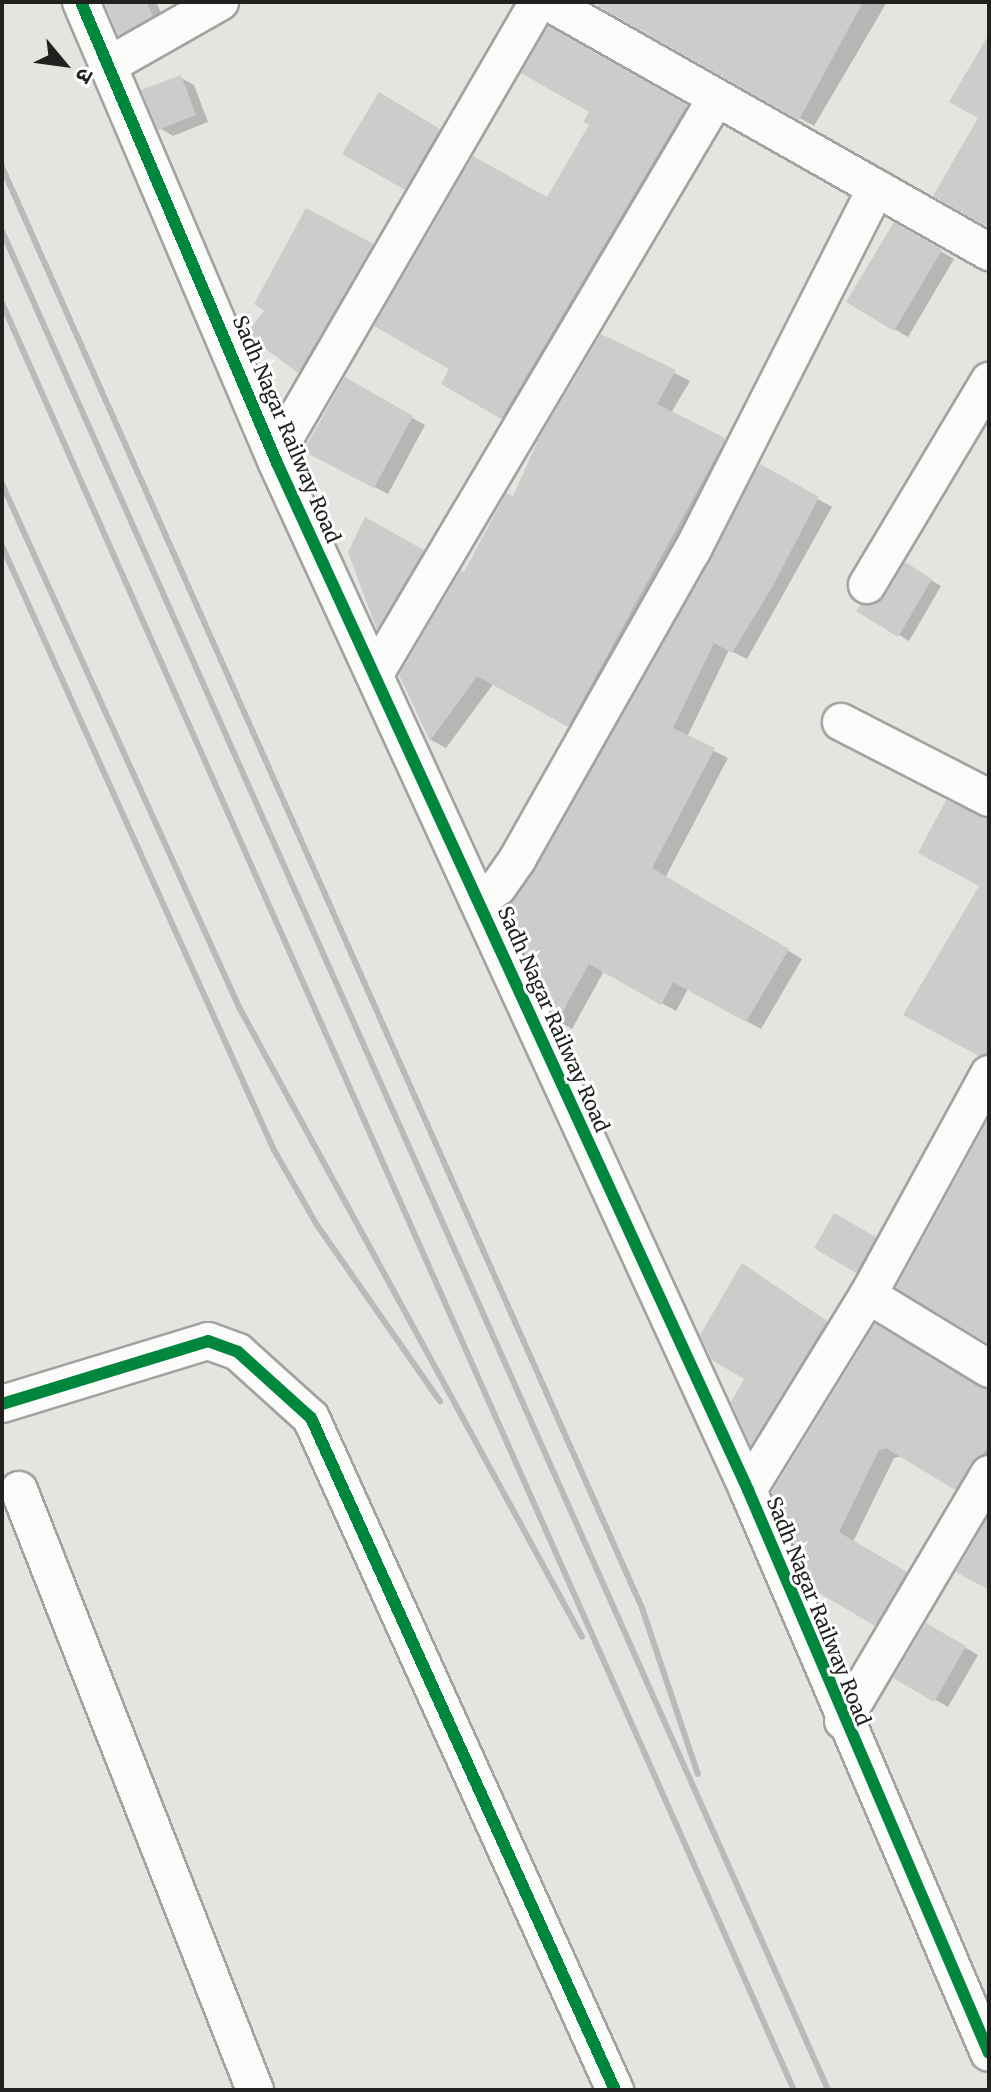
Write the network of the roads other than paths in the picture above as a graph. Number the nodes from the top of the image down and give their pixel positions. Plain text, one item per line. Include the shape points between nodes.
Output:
1 (81, 2) edge
2 (220, 2) edge
3 (538, 2) edge
4 (548, 2) edge
5 (109, 65) junction
6 (716, 98) junction
7 (876, 188) junction
8 (989, 252) edge
9 (989, 381) edge
10 (275, 455) junction
11 (867, 585) dead end
12 (375, 674) junction
13 (841, 722) dead end
14 (989, 798) edge
15 (478, 901) junction
16 (989, 1074) edge
17 (868, 1295) junction
18 (989, 1369) edge
19 (2, 1404) edge
20 (989, 1474) edge
21 (19, 1490) dead end
22 (748, 1490) junction
23 (978, 1518) edge
24 (843, 1721) junction
25 (989, 2053) edge
26 (255, 2090) edge
27 (615, 2090) edge

1 - 5 street, Sadh Nagar Railway Road
2 - 5 street
3 - 10 street
4 - 6 street
5 - 10 street, Sadh Nagar Railway Road
6 - 7 street
6 - 12 street
7 - 8 street
7 - 15 street via 692,551 518,858 498,887
9 - 11 street
10 - 12 street, Sadh Nagar Railway Road
12 - 15 street, Sadh Nagar Railway Road
13 - 14 street
15 - 22 street, Sadh Nagar Railway Road
16 - 17 street
17 - 18 street
17 - 22 street
19 - 27 street via 208,1341 238,1352 311,1418
20 - 23 street
21 - 26 street
22 - 24 street, Sadh Nagar Railway Road
23 - 24 street
24 - 25 street, Sadh Nagar Railway Road

